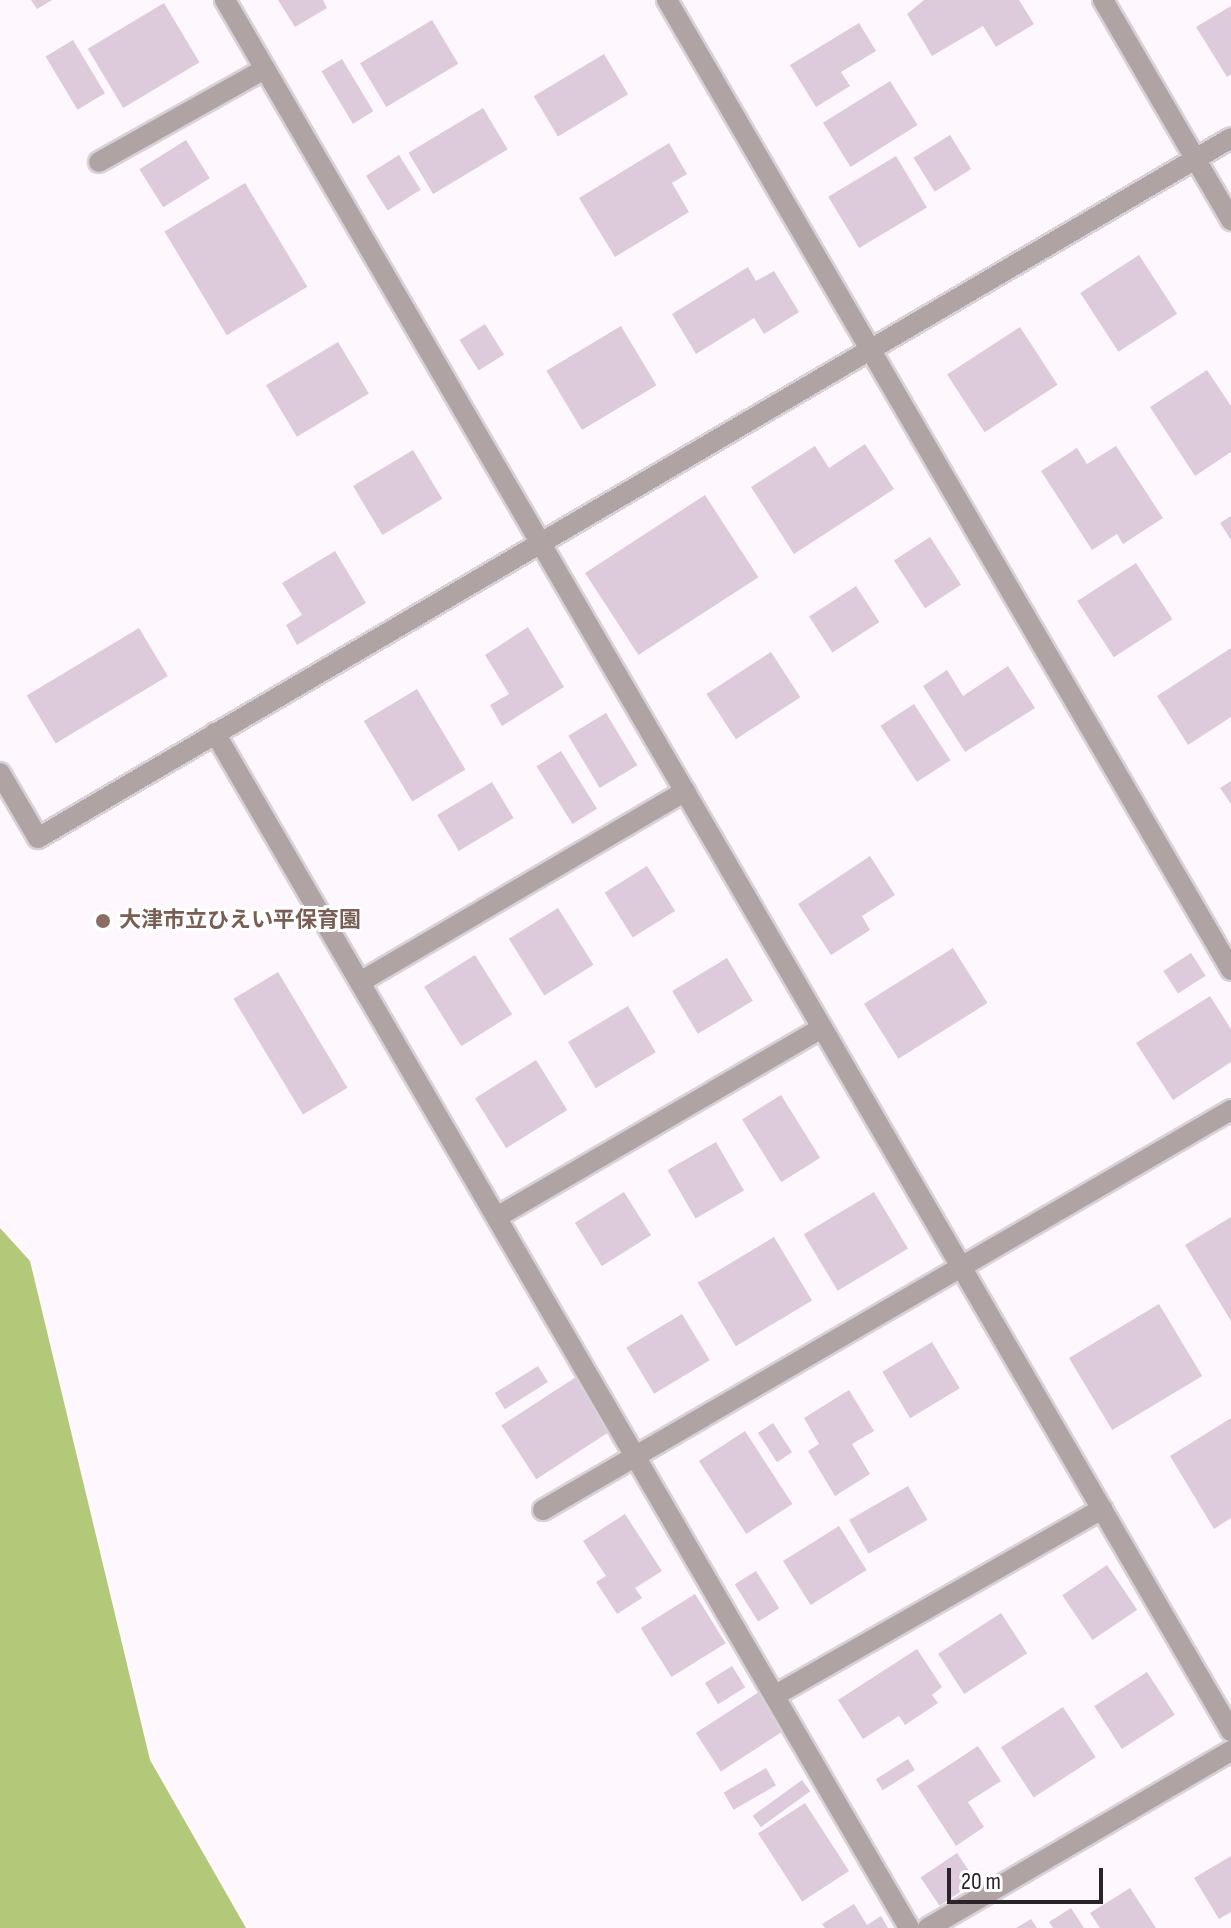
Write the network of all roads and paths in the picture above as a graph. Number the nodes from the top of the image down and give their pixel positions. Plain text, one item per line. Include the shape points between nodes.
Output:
1 (225, 0) edge
2 (667, 0) edge
3 (1103, 0) edge
4 (265, 69) junction
5 (1231, 138) edge
6 (1195, 159) junction
7 (99, 162) dead end
8 (1231, 220) edge
9 (869, 348) junction
10 (539, 540) junction
11 (215, 733) junction
12 (0, 773) edge
13 (685, 791) junction
14 (1231, 970) edge
15 (360, 982) junction
16 (822, 1028) junction
17 (1231, 1110) edge
18 (497, 1217) junction
19 (961, 1267) junction
20 (635, 1457) junction
21 (1102, 1509) junction
22 (543, 1510) dead end
23 (774, 1696) junction
24 (1231, 1731) edge
25 (1231, 1751) edge
26 (909, 1928) edge
27 (928, 1928) edge

1 - 4 street
2 - 9 street
3 - 6 street
4 - 7 street
4 - 10 street
5 - 6 street
6 - 8 street
6 - 9 street
9 - 10 street
9 - 14 street
10 - 11 street
10 - 13 street
11 - 12 street via 38,838
11 - 15 street
13 - 15 street
13 - 16 street
15 - 18 street
16 - 18 street
16 - 19 street
17 - 19 street
18 - 20 street
19 - 20 street
19 - 21 street
20 - 22 street
20 - 23 street
21 - 23 street
21 - 24 street
23 - 26 street
25 - 27 street

